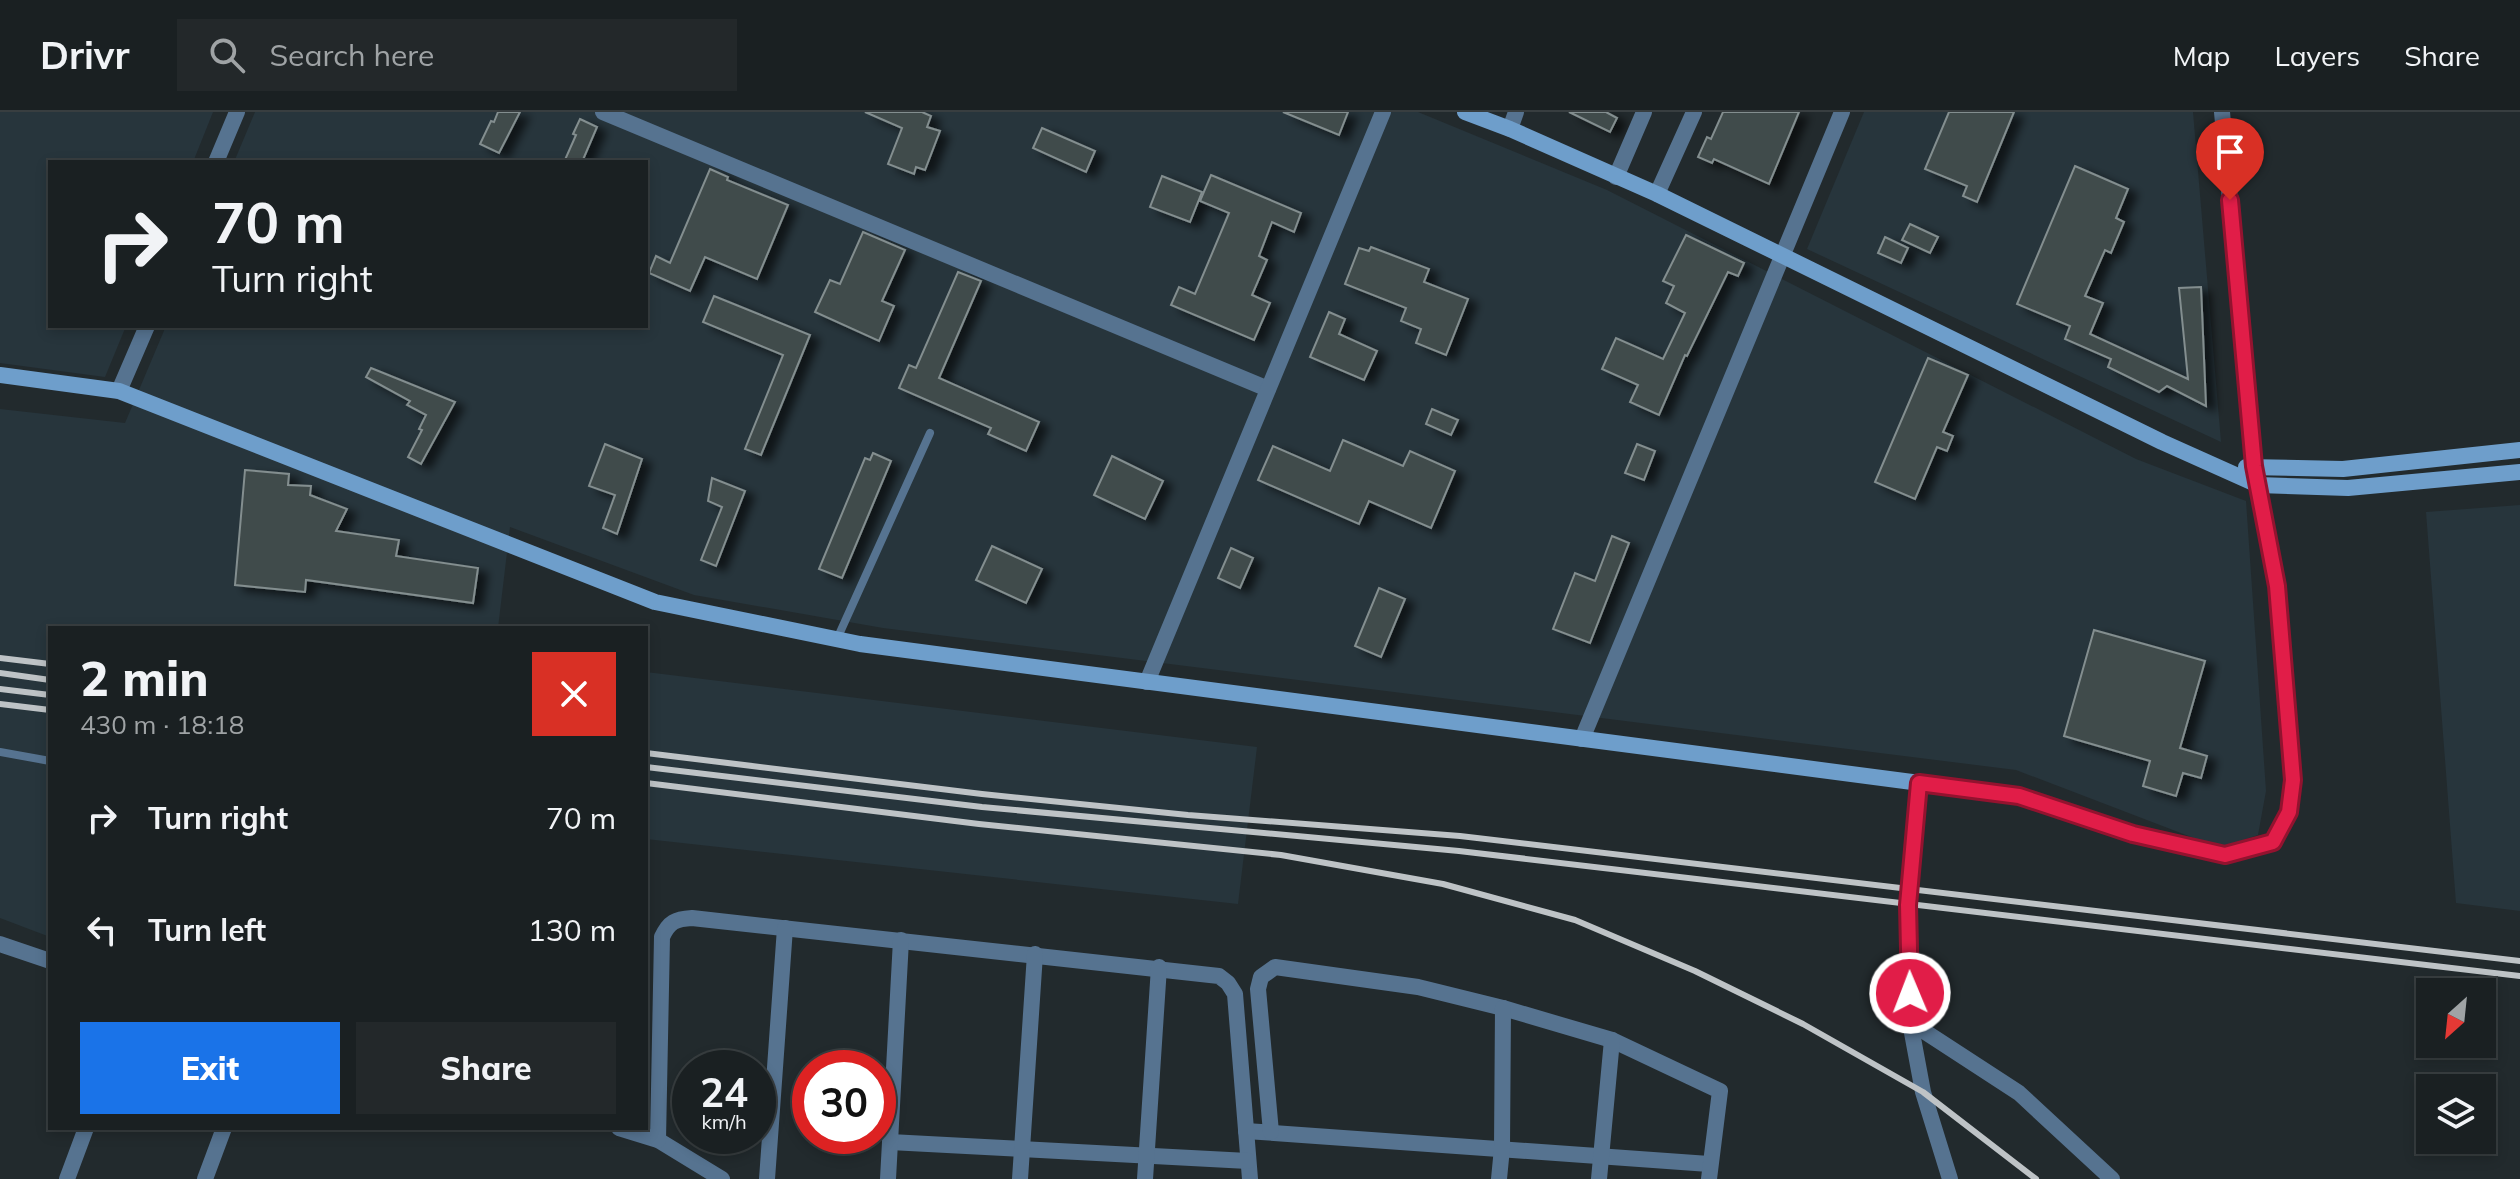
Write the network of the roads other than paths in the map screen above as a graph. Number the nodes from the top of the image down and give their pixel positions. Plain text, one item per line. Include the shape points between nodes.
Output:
1 (237, 112) edge
2 (603, 112) edge
3 (1383, 112) edge
4 (1465, 112) edge
5 (1516, 112) edge
6 (1644, 112) edge
7 (1694, 112) edge
8 (1842, 112) edge
9 (2222, 112) edge
10 (1510, 129) junction
11 (217, 160) edge
12 (1616, 177) junction
13 (1657, 194) junction
14 (1782, 257) junction
15 (146, 328) edge
16 (0, 375) edge
17 (1268, 389) junction
18 (119, 391) junction
19 (930, 433) dead end
20 (2520, 450) edge
21 (2254, 466) junction
22 (2229, 470) junction
23 (2520, 472) edge
24 (2258, 485) junction
25 (837, 639) junction
26 (1147, 682) junction
27 (1582, 739) junction
28 (0, 752) edge
29 (48, 761) edge
30 (1919, 783) junction
31 (785, 928) junction
32 (901, 940) junction
33 (0, 944) edge
34 (1035, 954) junction
35 (48, 960) edge
36 (1159, 967) junction
37 (1503, 1008) junction
38 (1910, 1022) junction
39 (1612, 1040) junction
40 (895, 1050) edge
41 (85, 1130) edge
42 (223, 1130) edge
43 (626, 1130) edge
44 (1246, 1131) junction
45 (1271, 1132) junction
46 (658, 1140) junction
47 (896, 1142) edge
48 (1502, 1148) junction
49 (1022, 1149) junction
50 (889, 1154) edge
51 (1147, 1156) junction
52 (1601, 1156) junction
53 (1248, 1161) junction
54 (1709, 1172) edge
55 (67, 1179) edge
56 (205, 1179) edge
57 (722, 1179) edge
58 (767, 1179) edge
59 (888, 1179) edge
60 (1020, 1179) edge
61 (1145, 1179) edge
62 (1250, 1179) edge
63 (1499, 1179) edge
64 (1599, 1179) edge
65 (1950, 1179) edge
66 (2112, 1179) edge

1 - 11 street
2 - 17 street
3 - 17 street
4 - 10 main road
5 - 10 street
6 - 12 street
7 - 13 street
8 - 14 street
9 - 21 street
10 - 12 main road
12 - 13 main road
13 - 14 main road
14 - 22 main road
14 - 27 street
15 - 18 street
16 - 18 main road
17 - 26 street
18 - 25 main road via 655,602
19 - 25 lane
20 - 21 main road via 2343,469
21 - 22 main road
21 - 24 main road
22 - 24 main road
23 - 24 main road via 2348,488
24 - 30 main road via 2277,586 2293,780 2289,812 2273,842 2225,855 2133,834 2019,796
25 - 26 main road
26 - 27 main road
27 - 30 main road
28 - 29 lane
30 - 38 street via 1908,905
31 - 32 street
31 - 46 street via 692,918 668,924 662,937
31 - 58 street
32 - 34 street
32 - 40 street
33 - 35 street
34 - 36 street
34 - 49 street
36 - 44 street via 1219,976 1235,994
36 - 51 street
37 - 39 street
37 - 45 street via 1418,987 1275,967 1261,977 1258,989
37 - 48 street
38 - 65 street via 1923,1092
38 - 66 street via 2019,1093
39 - 52 street
39 - 54 street via 1720,1091
41 - 55 street
42 - 56 street
43 - 46 street
44 - 45 street
44 - 53 street
45 - 48 street
46 - 57 street
47 - 49 street
48 - 52 street
48 - 63 street
49 - 51 street
49 - 60 street
50 - 59 street
51 - 53 street
51 - 61 street
52 - 54 street
52 - 64 street
53 - 62 street

